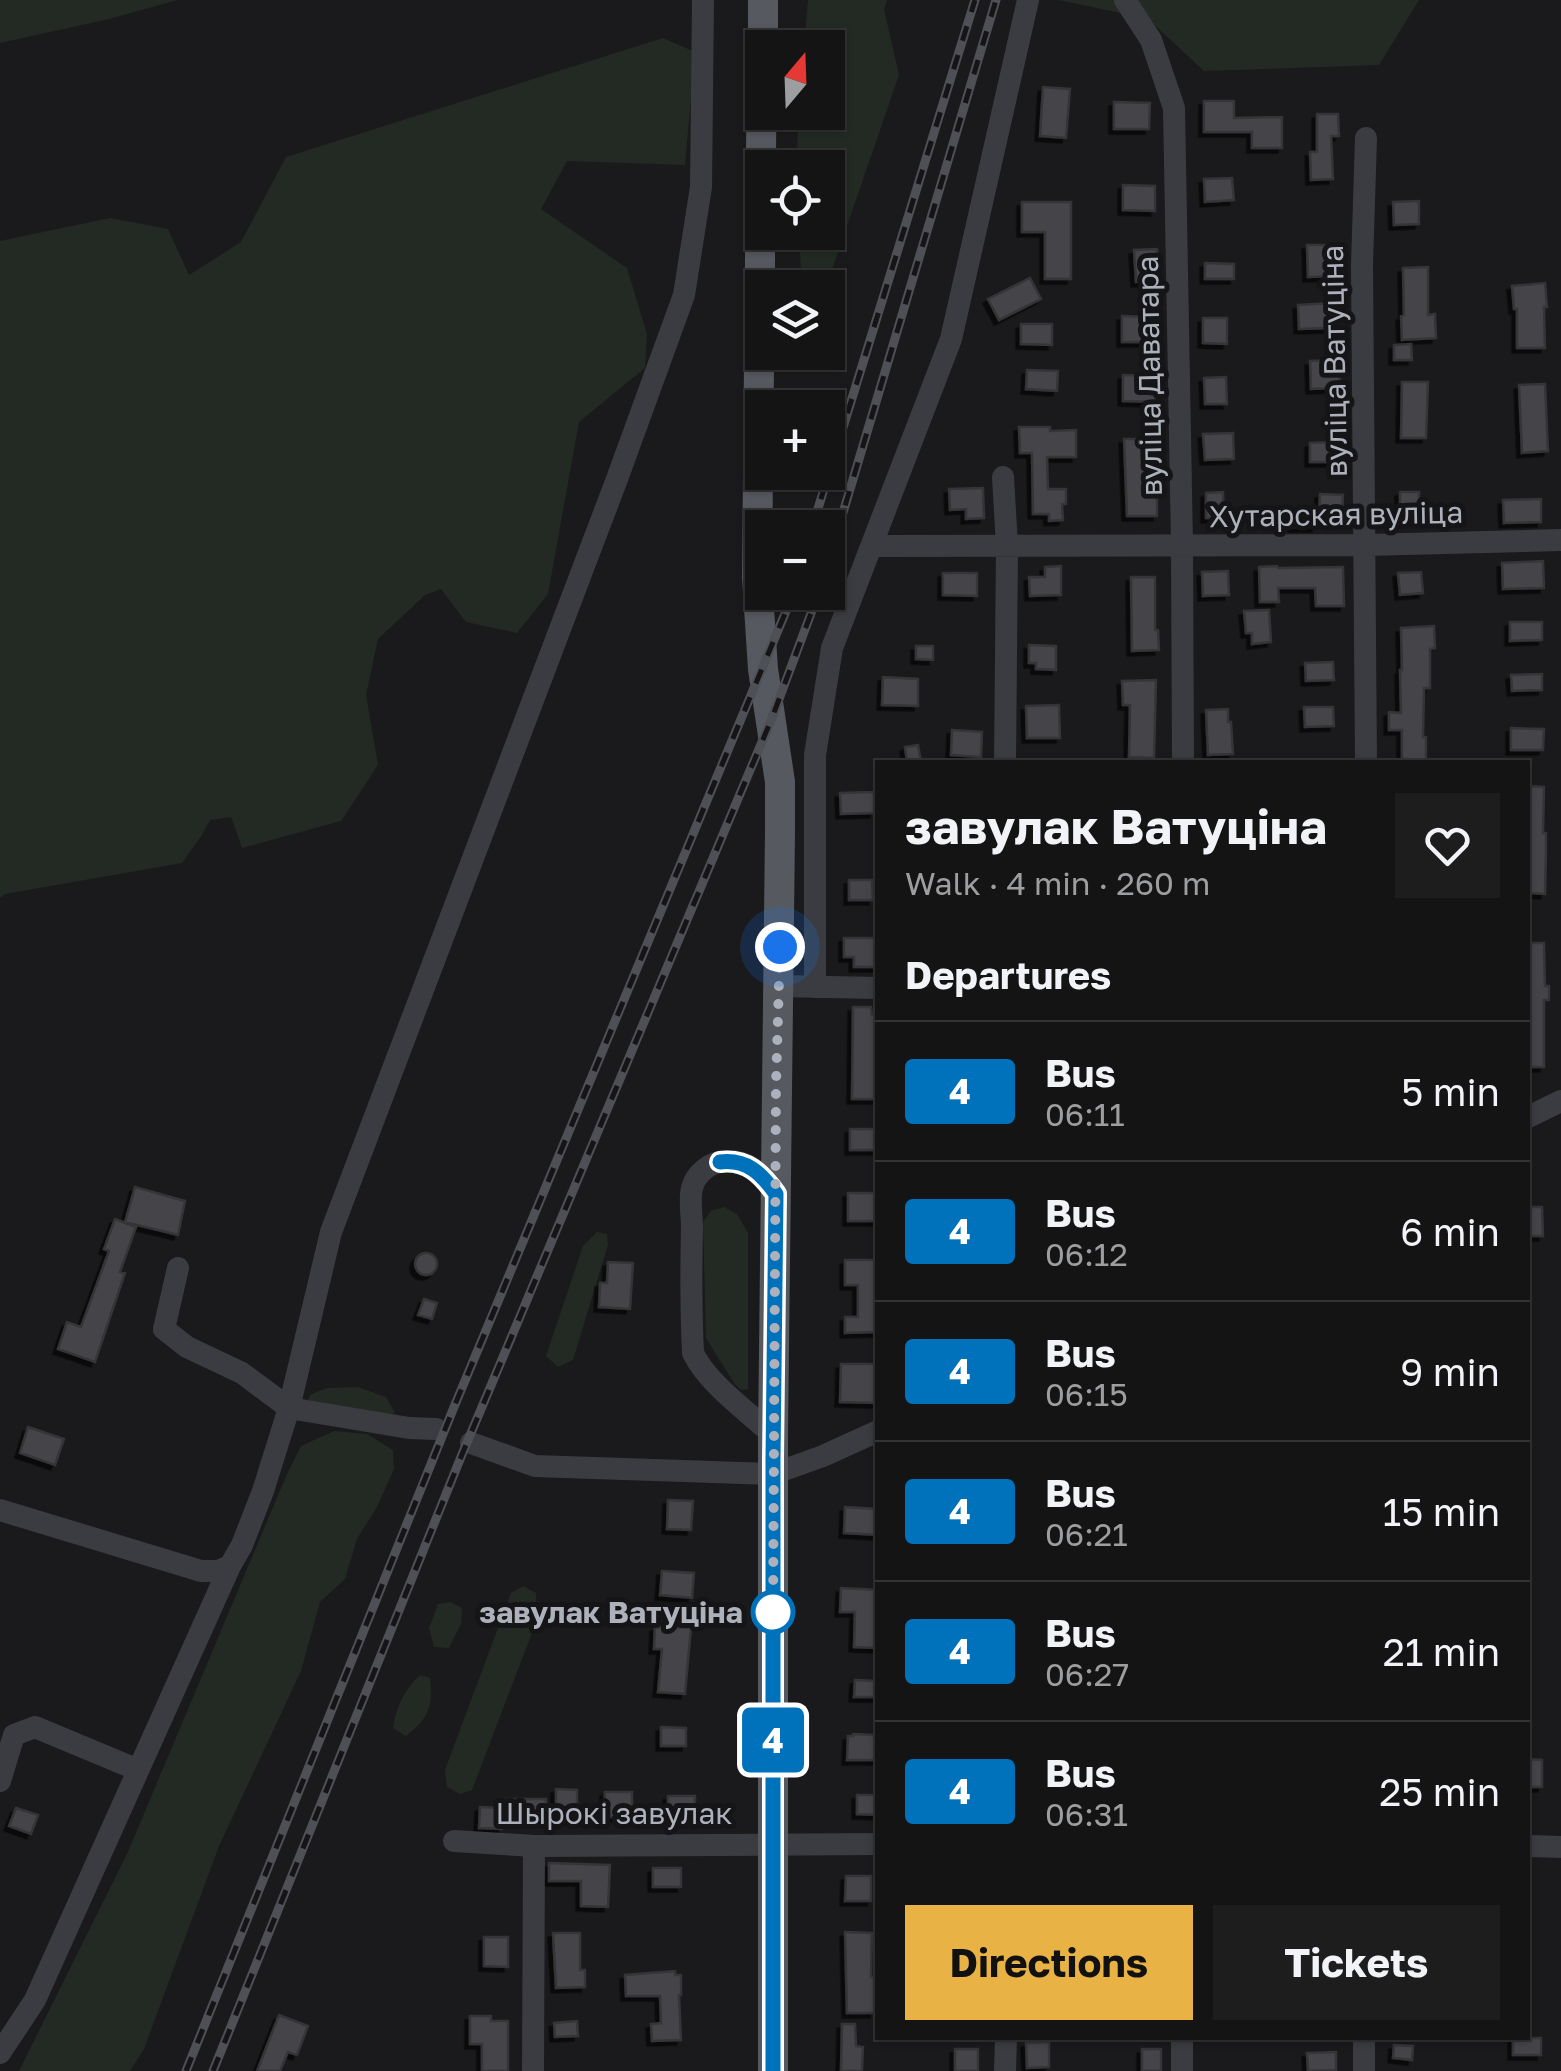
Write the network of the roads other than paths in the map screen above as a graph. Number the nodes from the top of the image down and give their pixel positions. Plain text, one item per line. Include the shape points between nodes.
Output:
1 (702, 0) edge
2 (763, 0) edge
3 (1028, 0) edge
4 (1124, 0) edge
5 (762, 30) edge
6 (761, 130) edge
7 (1366, 138) dead end
8 (1004, 478) dead end
9 (1561, 540) edge
10 (1182, 545) junction
11 (1366, 545) junction
12 (872, 546) junction
13 (1007, 546) junction
14 (1005, 760) edge
15 (1183, 760) edge
16 (1366, 760) edge
17 (780, 986) junction
18 (815, 987) junction
19 (875, 988) edge
20 (1561, 1101) edge
21 (1530, 1116) edge
22 (776, 1194) junction
23 (178, 1268) dead end
24 (289, 1408) junction
25 (436, 1428) dead end
26 (875, 1432) edge
27 (773, 1435) junction
28 (471, 1444) dead end
29 (773, 1474) junction
30 (0, 1510) edge
31 (230, 1566) junction
32 (138, 1770) junction
33 (0, 1781) edge
34 (454, 1841) dead end
35 (773, 1844) junction
36 (875, 1844) edge
37 (534, 1846) junction
38 (1530, 1846) edge
39 (1561, 1846) edge
40 (1006, 2040) edge
41 (1182, 2040) edge
42 (1364, 2040) edge
43 (0, 2053) edge
44 (533, 2071) edge
45 (773, 2071) edge
46 (1005, 2071) edge
47 (1182, 2071) edge
48 (1364, 2071) edge

1 - 24 street via 701,188 684,295 331,1232
2 - 5 main road
3 - 12 street via 951,339
4 - 10 street, вуліца Даватара via 1151,40 1174,108
6 - 17 main road via 757,577 780,782
7 - 11 street, вуліца Ватуціна
8 - 13 street
9 - 11 street, Хутарская вуліца
10 - 11 street, Хутарская вуліца
10 - 13 street, Хутарская вуліца
10 - 15 street, вуліца Даватара
11 - 16 street, вуліца Ватуціна
12 - 13 street, Хутарская вуліца
12 - 18 street via 832,648 815,755
13 - 14 street
17 - 18 street
17 - 22 main road
18 - 19 street
20 - 21 street
22 - 27 main road
22 - 27 street via 764,1176 731,1160 704,1168 692,1187 693,1354
23 - 24 street via 164,1330
24 - 25 street
24 - 31 street
26 - 29 street
27 - 29 main road
28 - 29 street via 535,1466
29 - 35 main road
30 - 31 street via 201,1571
31 - 32 street
32 - 33 street via 35,1727 14,1736
32 - 43 street via 35,2000
34 - 37 street, Шырокі завулак
35 - 36 street, Шырокі завулак
35 - 37 street, Шырокі завулак
35 - 45 main road
37 - 44 street
38 - 39 street
40 - 46 street
41 - 47 street
42 - 48 street

